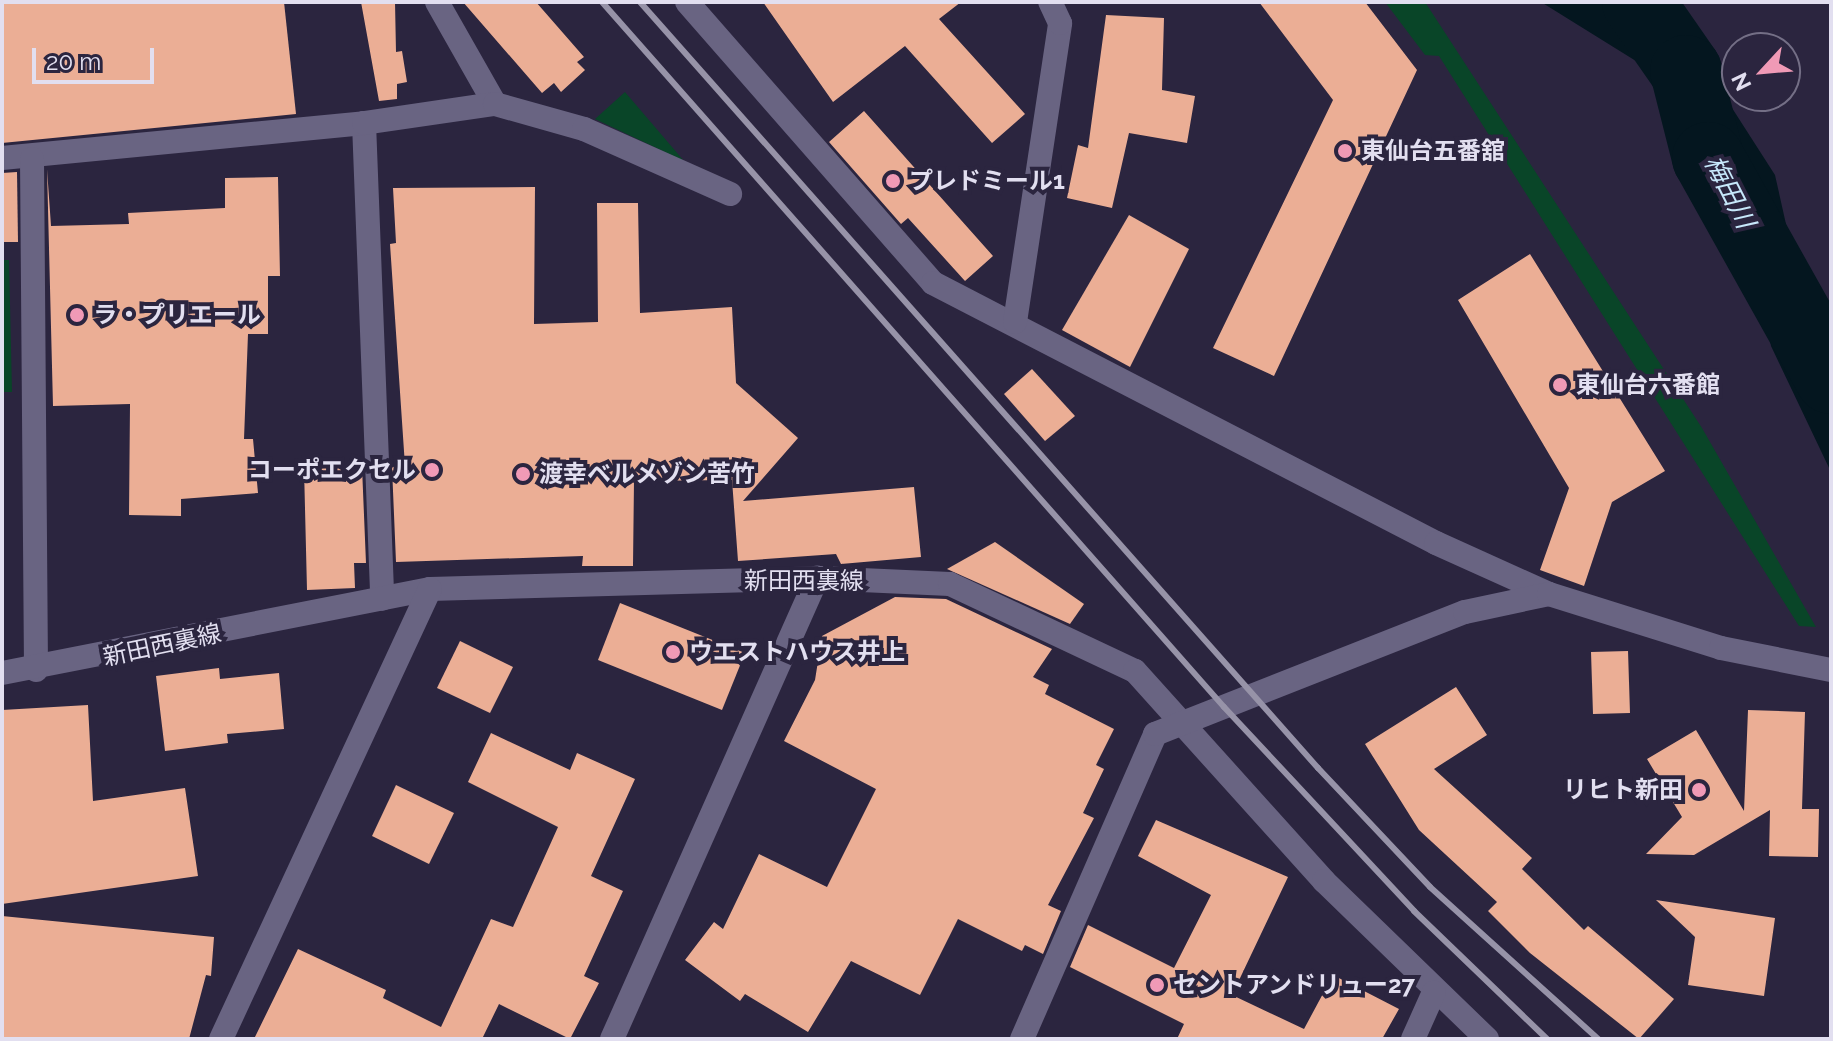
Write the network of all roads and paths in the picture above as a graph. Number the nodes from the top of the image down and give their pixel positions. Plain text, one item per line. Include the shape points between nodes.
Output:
1 (437, 2) edge
2 (687, 2) edge
3 (1050, 2) edge
4 (495, 104) junction
5 (364, 123) junction
6 (2, 158) edge
7 (32, 159) junction
8 (730, 194) dead end
9 (1015, 322) junction
10 (817, 578) junction
11 (430, 589) junction
12 (1549, 594) junction
13 (382, 599) junction
14 (36, 670) junction
15 (1831, 670) edge
16 (2, 673) edge
17 (1181, 723) junction
18 (1434, 992) junction
19 (221, 1039) edge
20 (612, 1039) edge
21 (1022, 1039) edge
22 (1413, 1039) edge
23 (1487, 1039) edge

1 - 4 street
2 - 9 street via 933,283
3 - 9 street via 1060,23
4 - 5 street
4 - 8 street via 584,129
5 - 7 street
5 - 13 street
6 - 7 street
7 - 14 street
9 - 12 street via 1436,543
10 - 11 street, 新田西裏線
10 - 17 street, 新田西裏線 via 950,584 1135,671
10 - 20 street
11 - 13 street, 新田西裏線
11 - 19 street
12 - 15 street via 1721,648
12 - 17 street via 1465,612
13 - 14 street, 新田西裏線
14 - 16 street, 新田西裏線
17 - 18 street, 新田西裏線 via 1324,881
17 - 21 street via 1155,734
18 - 22 street
18 - 23 street, 新田西裏線

